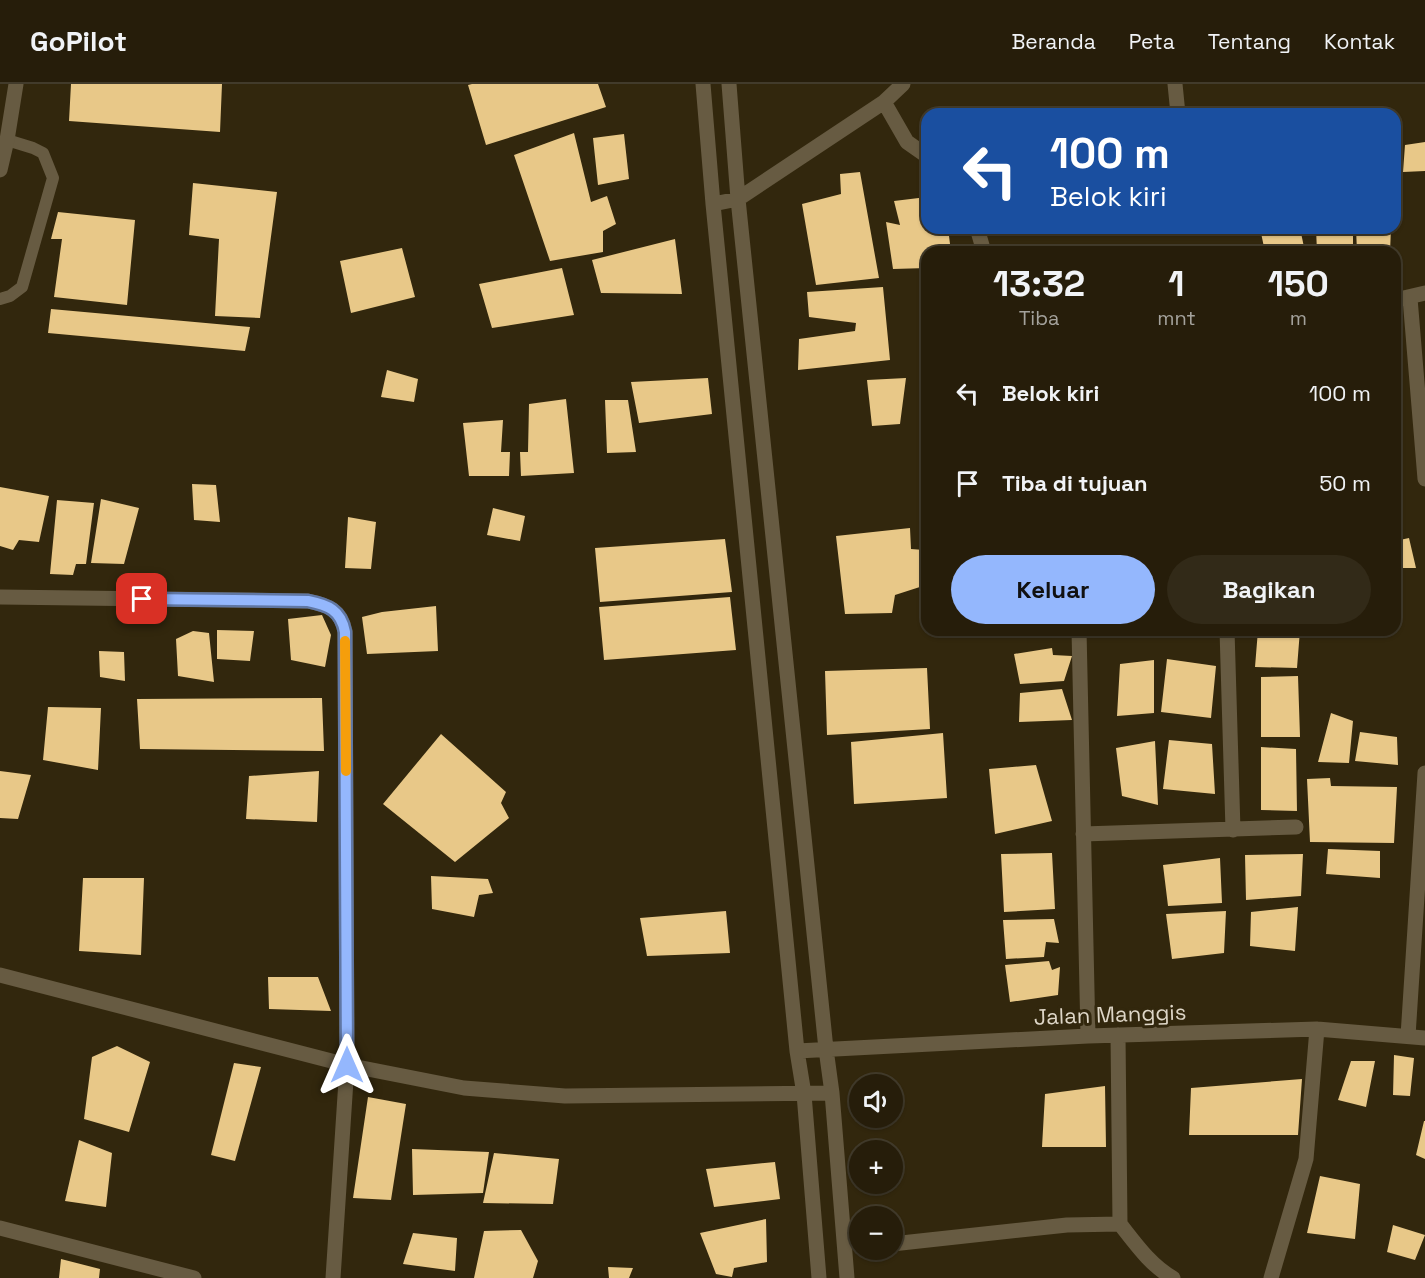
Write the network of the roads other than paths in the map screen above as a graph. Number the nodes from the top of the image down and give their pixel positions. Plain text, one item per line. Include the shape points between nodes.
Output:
1 (16, 84) edge
2 (703, 84) edge
3 (729, 84) edge
4 (903, 84) edge
5 (1175, 84) edge
6 (884, 102) junction
7 (1177, 108) edge
8 (7, 140) junction
9 (921, 152) edge
10 (0, 170) edge
11 (738, 199) junction
12 (713, 204) junction
13 (1410, 297) edge
14 (0, 299) edge
15 (1425, 479) edge
16 (0, 597) edge
17 (1079, 636) edge
18 (1227, 636) edge
19 (1425, 773) edge
20 (1296, 827) dead end
21 (1233, 830) junction
22 (1083, 834) junction
23 (0, 975) edge
24 (1317, 1029) junction
25 (1118, 1035) junction
26 (1088, 1036) junction
27 (1408, 1036) junction
28 (1425, 1038) edge
29 (825, 1048) junction
30 (796, 1051) junction
31 (347, 1065) junction
32 (832, 1092) junction
33 (804, 1094) junction
34 (1120, 1224) junction
35 (849, 1225) edge
36 (0, 1228) edge
37 (903, 1243) edge
38 (850, 1260) edge
39 (194, 1278) edge
40 (333, 1278) edge
41 (819, 1278) edge
42 (847, 1278) edge
43 (1173, 1278) edge
44 (1271, 1278) edge

1 - 8 street
2 - 12 street
3 - 11 street
4 - 6 street
5 - 7 street
6 - 9 street via 907,142
6 - 11 street
8 - 10 street
8 - 14 lane via 43,153 53,178 22,287
11 - 12 street
11 - 29 street
12 - 30 street
13 - 15 street
16 - 31 street via 308,601 339,614 345,632
17 - 22 street
18 - 21 street
19 - 27 street
20 - 21 street
21 - 22 street
22 - 26 street
23 - 31 street
24 - 25 street, Jalan Manggis
24 - 27 street, Jalan Manggis
24 - 44 street via 1306,1159
25 - 26 street, Jalan Manggis
25 - 34 street
26 - 29 street, Jalan Manggis
27 - 28 street, Jalan Manggis
29 - 30 street, Jalan Manggis
29 - 32 street
30 - 33 street
31 - 33 street via 464,1088 565,1096
31 - 40 street
32 - 33 street
32 - 35 street
33 - 41 street
34 - 37 street via 1067,1225
34 - 43 street via 1142,1251
36 - 39 street
38 - 42 street

